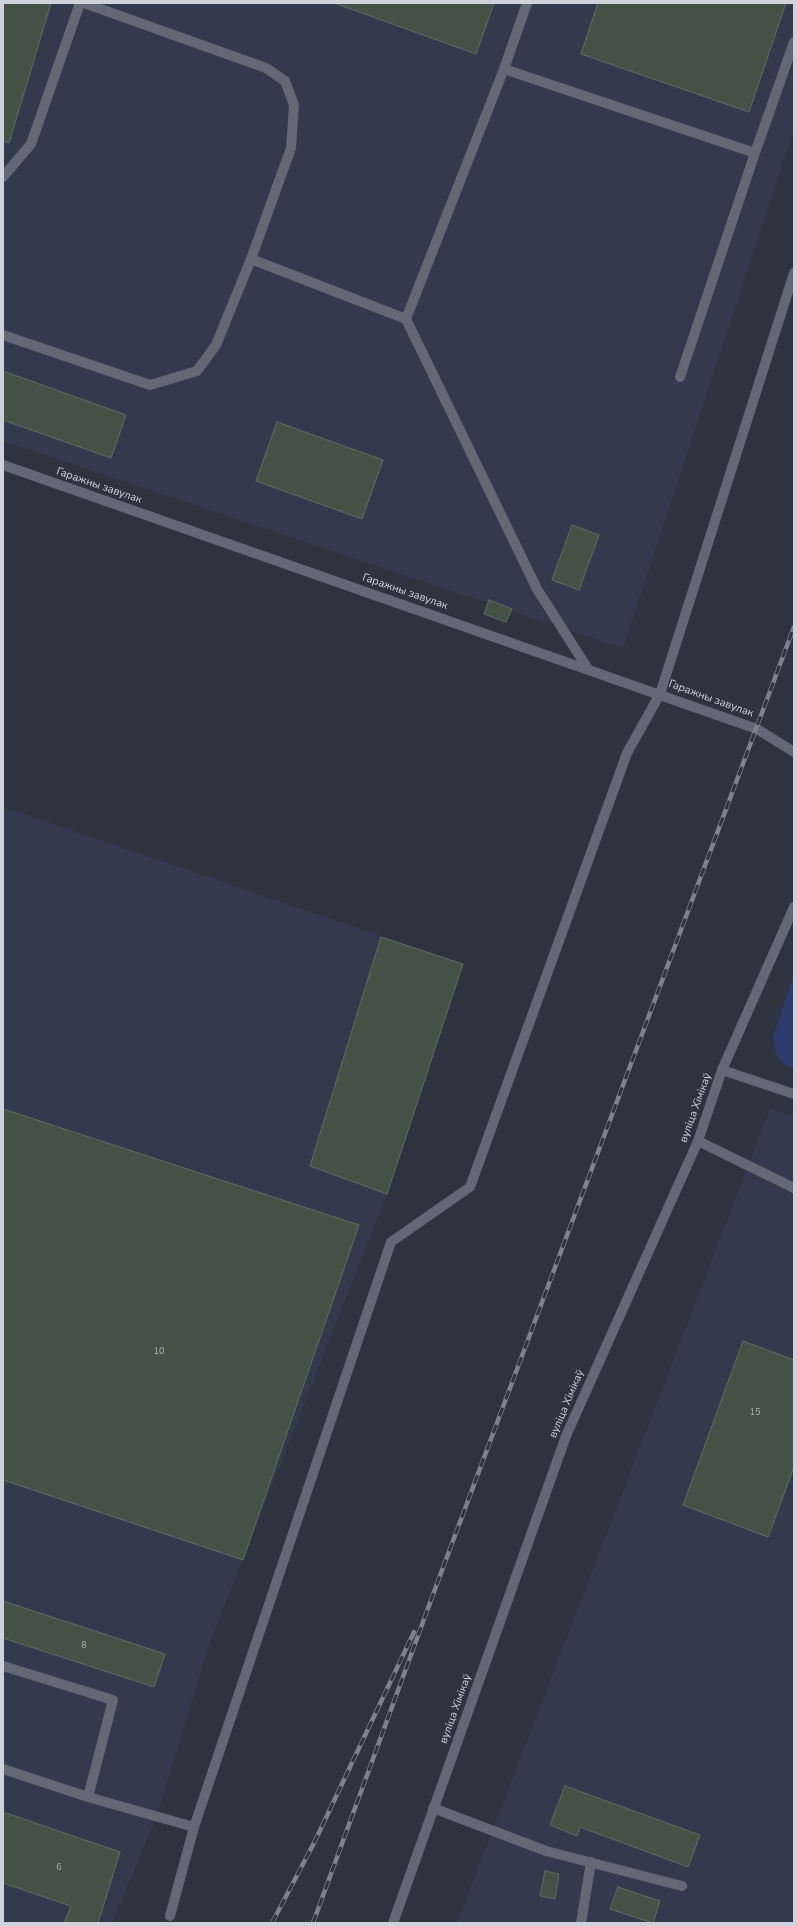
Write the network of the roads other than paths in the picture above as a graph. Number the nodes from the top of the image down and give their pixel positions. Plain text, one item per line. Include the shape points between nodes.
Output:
1 (80, 3) edge
2 (84, 3) edge
3 (527, 3) edge
4 (794, 42) edge
5 (504, 69) junction
6 (755, 153) junction
7 (3, 177) edge
8 (251, 259) junction
9 (794, 273) edge
10 (406, 320) junction
11 (3, 335) edge
12 (680, 377) dead end
13 (3, 465) edge
14 (588, 669) junction
15 (660, 694) junction
16 (794, 752) edge
17 (794, 907) edge
18 (722, 1070) junction
19 (794, 1094) edge
20 (698, 1141) junction
21 (794, 1188) edge
22 (3, 1666) edge
23 (3, 1769) edge
24 (88, 1797) junction
25 (433, 1808) junction
26 (194, 1827) junction
27 (591, 1862) junction
28 (682, 1886) dead end
29 (170, 1916) dead end
30 (393, 1923) edge
31 (580, 1923) edge

1 - 7 street via 31,144
2 - 8 street via 266,68 285,81 294,105 291,148
3 - 5 street
4 - 6 street
5 - 6 street
5 - 10 street
6 - 12 street
8 - 10 street
8 - 11 street via 216,345 196,371 150,385
9 - 15 street
10 - 14 street via 537,589
13 - 14 street, Гаражны завулак
14 - 15 street, Гаражны завулак
15 - 16 street, Гаражны завулак via 757,729
15 - 26 street via 627,753 470,1186 391,1242
17 - 18 street, вуліца Хімікаў
18 - 19 street
18 - 20 street, вуліца Хімікаў
20 - 21 street
20 - 25 street, вуліца Хімікаў via 566,1436
22 - 24 street via 113,1700
23 - 24 street
24 - 26 street
25 - 27 street via 546,1851
25 - 30 street, вуліца Хімікаў
26 - 29 street
27 - 28 street
27 - 31 street

